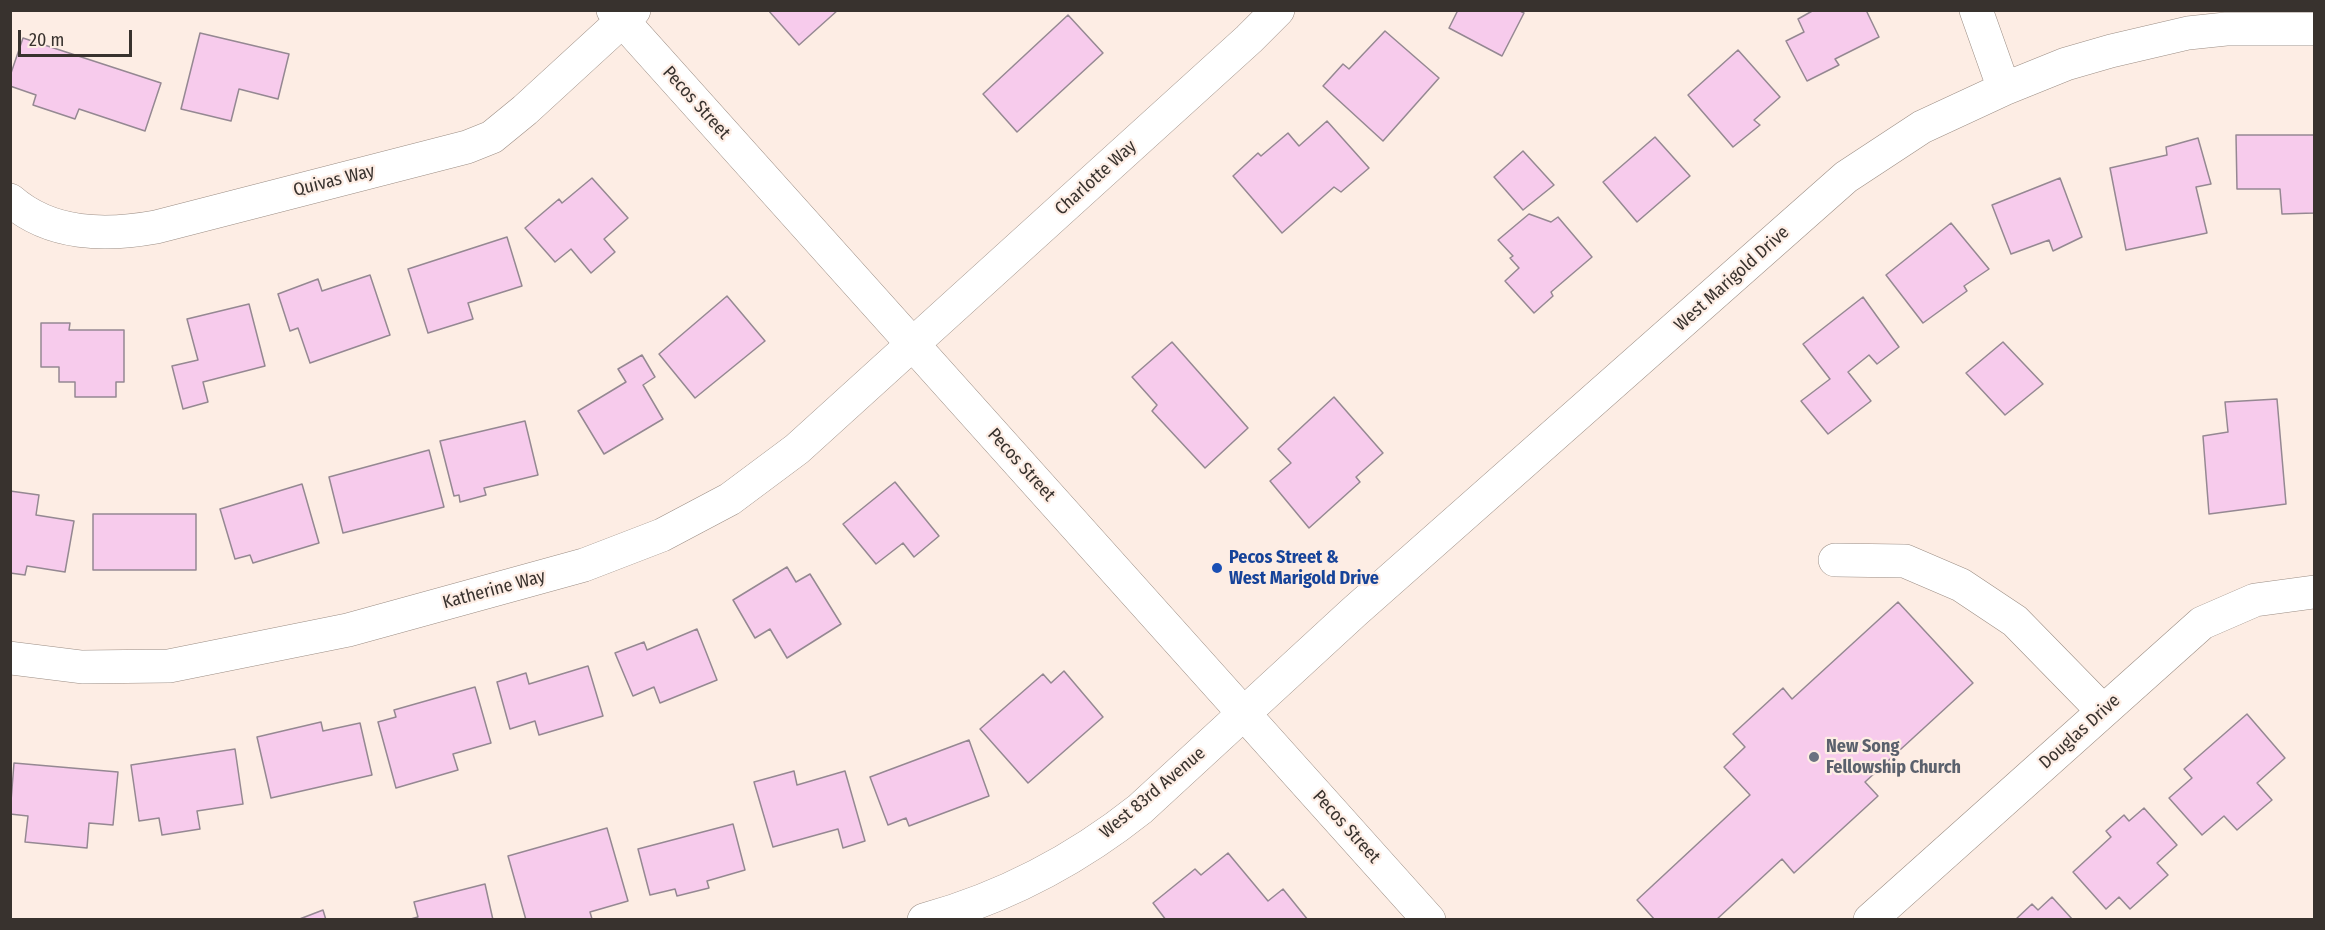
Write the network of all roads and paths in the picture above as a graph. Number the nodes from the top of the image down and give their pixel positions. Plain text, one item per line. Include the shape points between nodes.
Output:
1 (1278, 10) edge
2 (1976, 10) edge
3 (623, 14) edge
4 (2314, 29) edge
5 (2004, 89) junction
6 (10, 200) edge
7 (912, 344) junction
8 (1835, 560) dead end
9 (2314, 592) edge
10 (10, 658) edge
11 (2103, 711) junction
12 (1244, 713) junction
13 (924, 920) edge
14 (1429, 920) edge
15 (1870, 920) edge

1 - 7 street, Charlotte Way
2 - 5 street
3 - 6 street, Quivas Way via 525,110 492,137 467,147 123,233 99,233 44,222
3 - 7 street, Pecos Street
4 - 5 street, West Marigold Drive via 2188,33 2066,64
5 - 12 street, West Marigold Drive via 1922,127 1846,177
7 - 10 street, Katherine Way via 797,449 730,499 662,535 584,565 348,630 169,666 82,667
7 - 12 street, Pecos Street
8 - 11 street via 1905,561 1960,585 2015,621
9 - 11 street, Douglas Drive via 2255,600 2202,623
11 - 15 street, Douglas Drive
12 - 13 street, West 83rd Avenue via 1115,829 1011,889
12 - 14 street, Pecos Street

